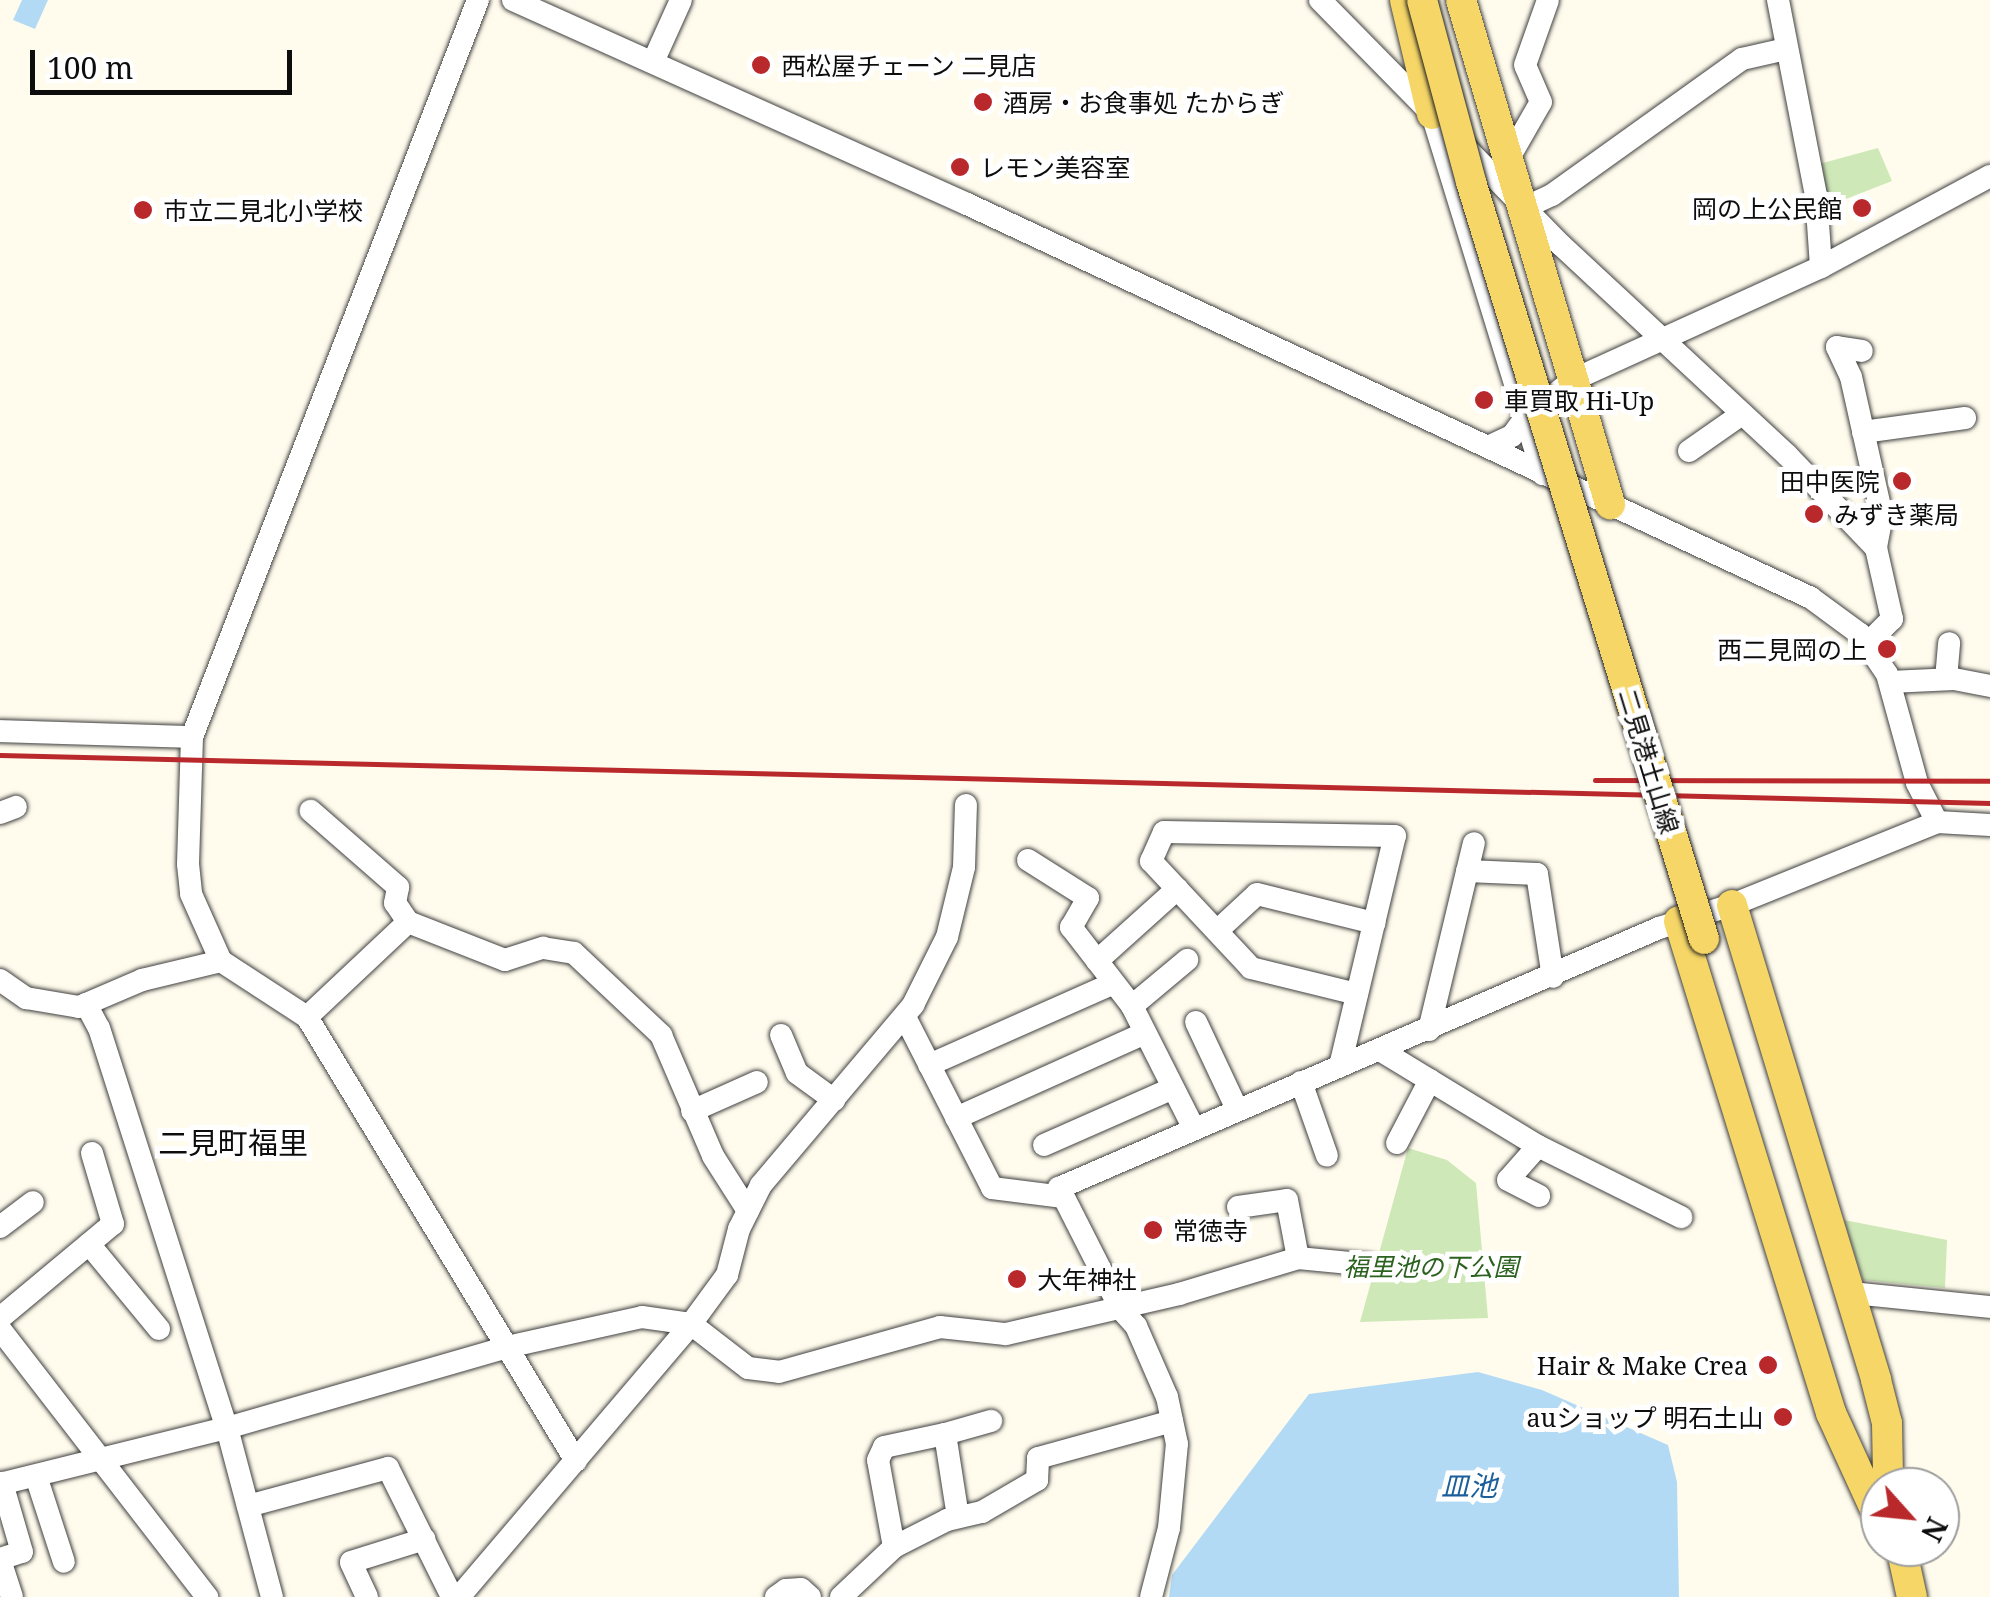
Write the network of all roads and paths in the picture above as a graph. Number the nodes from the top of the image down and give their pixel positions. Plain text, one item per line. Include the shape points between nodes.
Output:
1 (478, 0) edge
2 (514, 0) edge
3 (681, 0) edge
4 (1320, 0) edge
5 (1404, 0) edge
6 (1422, 0) edge
7 (1442, 0) edge
8 (1461, 0) edge
9 (1548, 0) edge
10 (1778, 0) edge
11 (1786, 48) junction
12 (653, 62) junction
13 (1432, 114) junction
14 (1506, 163) junction
15 (1990, 176) edge
16 (1521, 204) junction
17 (1821, 267) junction
18 (1660, 338) junction
19 (1862, 351) dead end
20 (1573, 380) junction
21 (1742, 414) junction
22 (1526, 418) junction
23 (1965, 418) dead end
24 (1863, 432) junction
25 (1488, 447) junction
26 (1689, 451) dead end
27 (1543, 474) junction
28 (1610, 504) junction
29 (1876, 548) junction
30 (1868, 643) junction
31 (1949, 643) dead end
32 (1946, 679) junction
33 (1890, 682) junction
34 (1990, 686) edge
35 (0, 731) edge
36 (192, 737) junction
37 (966, 805) dead end
38 (311, 811) dead end
39 (1937, 822) junction
40 (1990, 825) edge
41 (1474, 843) dead end
42 (1028, 860) dead end
43 (1467, 870) junction
44 (1178, 889) junction
45 (1732, 905) junction
46 (1679, 921) junction
47 (408, 922) junction
48 (1374, 923) junction
49 (1217, 931) junction
50 (1713, 937) junction
51 (1187, 960) dead end
52 (221, 961) junction
53 (1097, 961) junction
54 (1552, 976) junction
55 (0, 980) edge
56 (1114, 983) junction
57 (1357, 994) junction
58 (86, 1004) junction
59 (1132, 1006) junction
60 (307, 1017) junction
61 (904, 1018) junction
62 (1196, 1022) dead end
63 (1430, 1030) junction
64 (1145, 1032) junction
65 (781, 1034) dead end
66 (1380, 1050) junction
67 (929, 1065) junction
68 (1340, 1066) junction
69 (1430, 1080) junction
70 (757, 1082) dead end
71 (1301, 1082) junction
72 (1173, 1088) junction
73 (834, 1100) junction
74 (1237, 1109) junction
75 (692, 1110) junction
76 (956, 1118) junction
77 (1193, 1127) junction
78 (1397, 1143) dead end
79 (1044, 1145) dead end
80 (1538, 1146) junction
81 (92, 1153) dead end
82 (1328, 1156) dead end
83 (1539, 1196) dead end
84 (1063, 1197) junction
85 (33, 1202) dead end
86 (1238, 1207) dead end
87 (748, 1211) junction
88 (1682, 1217) dead end
89 (0, 1228) edge
90 (89, 1244) junction
91 (1298, 1258) junction
92 (1370, 1265) dead end
93 (1852, 1294) junction
94 (1990, 1307) edge
95 (1120, 1308) junction
96 (0, 1318) edge
97 (691, 1324) junction
98 (0, 1329) edge
99 (159, 1329) dead end
100 (507, 1347) junction
101 (8, 1354) edge
102 (991, 1421) dead end
103 (1172, 1421) junction
104 (227, 1428) junction
105 (945, 1434) junction
106 (576, 1461) junction
107 (101, 1462) junction
108 (1864, 1467) edge
109 (1874, 1467) edge
110 (1885, 1467) edge
111 (36, 1476) junction
112 (1, 1483) edge
113 (248, 1506) junction
114 (958, 1517) junction
115 (425, 1539) junction
116 (894, 1547) junction
117 (0, 1559) edge
118 (64, 1562) dead end
119 (12, 1597) edge
120 (208, 1597) edge
121 (272, 1597) edge
122 (367, 1597) edge
123 (456, 1597) edge
124 (776, 1597) edge
125 (810, 1597) edge
126 (841, 1597) edge
127 (1151, 1597) edge

1 - 36 street
2 - 12 street
3 - 12 street
4 - 13 street
5 - 13 main road
6 - 50 main road, 二見港土山線, bridge via 1471,182
7 - 50 main road, 二見港土山線
8 - 14 main road
9 - 14 street via 1524,65 1541,102
10 - 11 street
11 - 16 street via 1742,59 1552,195
11 - 17 street via 1816,195
12 - 25 street
13 - 16 street
13 - 22 street
14 - 16 main road
15 - 17 street
16 - 18 street
16 - 20 main road
17 - 18 street
18 - 20 street
18 - 21 street
19 - 24 street via 1837,348
20 - 22 street
20 - 28 main road
21 - 26 street
21 - 29 street
22 - 25 street via 1512,436
22 - 27 street
23 - 24 street
24 - 29 street via 1882,516
25 - 27 street
27 - 28 street
28 - 30 street via 1811,598
29 - 30 street via 1892,619
30 - 33 street
31 - 32 street
32 - 33 street
32 - 34 street
33 - 39 street via 1914,772
35 - 36 street
36 - 52 street via 190,894
37 - 61 street via 964,867 948,936
38 - 47 street via 398,886 395,903
39 - 40 street
39 - 45 street
41 - 43 street
42 - 53 street via 1088,898 1071,927
43 - 54 street via 1537,874
43 - 63 street
44 - 48 street via 1151,861 1164,832 1395,836
44 - 49 street
44 - 53 street
45 - 46 street
45 - 93 main road
46 - 54 street
46 - 108 main road via 1831,1413
47 - 60 street
47 - 75 street via 505,960 543,948 574,953 660,1035
48 - 49 street via 1257,894
48 - 57 street
49 - 57 street via 1251,968
50 - 109 main road, 二見港土山線
51 - 59 street
52 - 58 street via 142,980
52 - 60 street
53 - 56 street
54 - 63 street
55 - 58 street via 26,998
56 - 59 street
56 - 67 street
57 - 68 street
58 - 104 street
59 - 64 street
60 - 100 street
61 - 67 street
61 - 73 street
62 - 74 street
63 - 66 street
64 - 72 street
64 - 76 street
65 - 73 street via 797,1072
66 - 68 street
66 - 69 street
67 - 76 street
68 - 71 street
69 - 78 street
69 - 80 street
70 - 75 street
71 - 74 street
71 - 82 street
72 - 77 street
72 - 79 street
73 - 87 street via 761,1185
74 - 77 street
75 - 87 street
76 - 84 street via 992,1188
77 - 84 street via 1059,1188
80 - 83 street via 1508,1180
80 - 88 street
81 - 90 street via 113,1224
84 - 95 street
85 - 89 street
86 - 91 street via 1287,1200
87 - 97 street via 727,1275
90 - 96 street
90 - 99 street
91 - 92 street
91 - 95 street
93 - 94 street
93 - 110 main road via 1887,1423
95 - 97 street via 1006,1334 940,1327 778,1372 748,1368
95 - 103 street via 1136,1326 1168,1396
97 - 100 street via 642,1318
97 - 106 street
98 - 101 street
100 - 104 street
100 - 106 street
101 - 107 street
102 - 105 street
103 - 114 street via 1038,1458 1037,1480 982,1512
103 - 127 street via 1177,1444 1169,1528
104 - 107 street
104 - 113 street
105 - 114 street
105 - 116 street via 884,1447 878,1460
106 - 123 street
107 - 111 street
107 - 120 street
111 - 112 street
111 - 118 street
112 - 117 street via 22,1552
113 - 115 street via 388,1468
113 - 121 street
114 - 116 street
115 - 122 street via 351,1562
115 - 123 street
116 - 126 street
117 - 119 street
124 - 125 street via 802,1589

